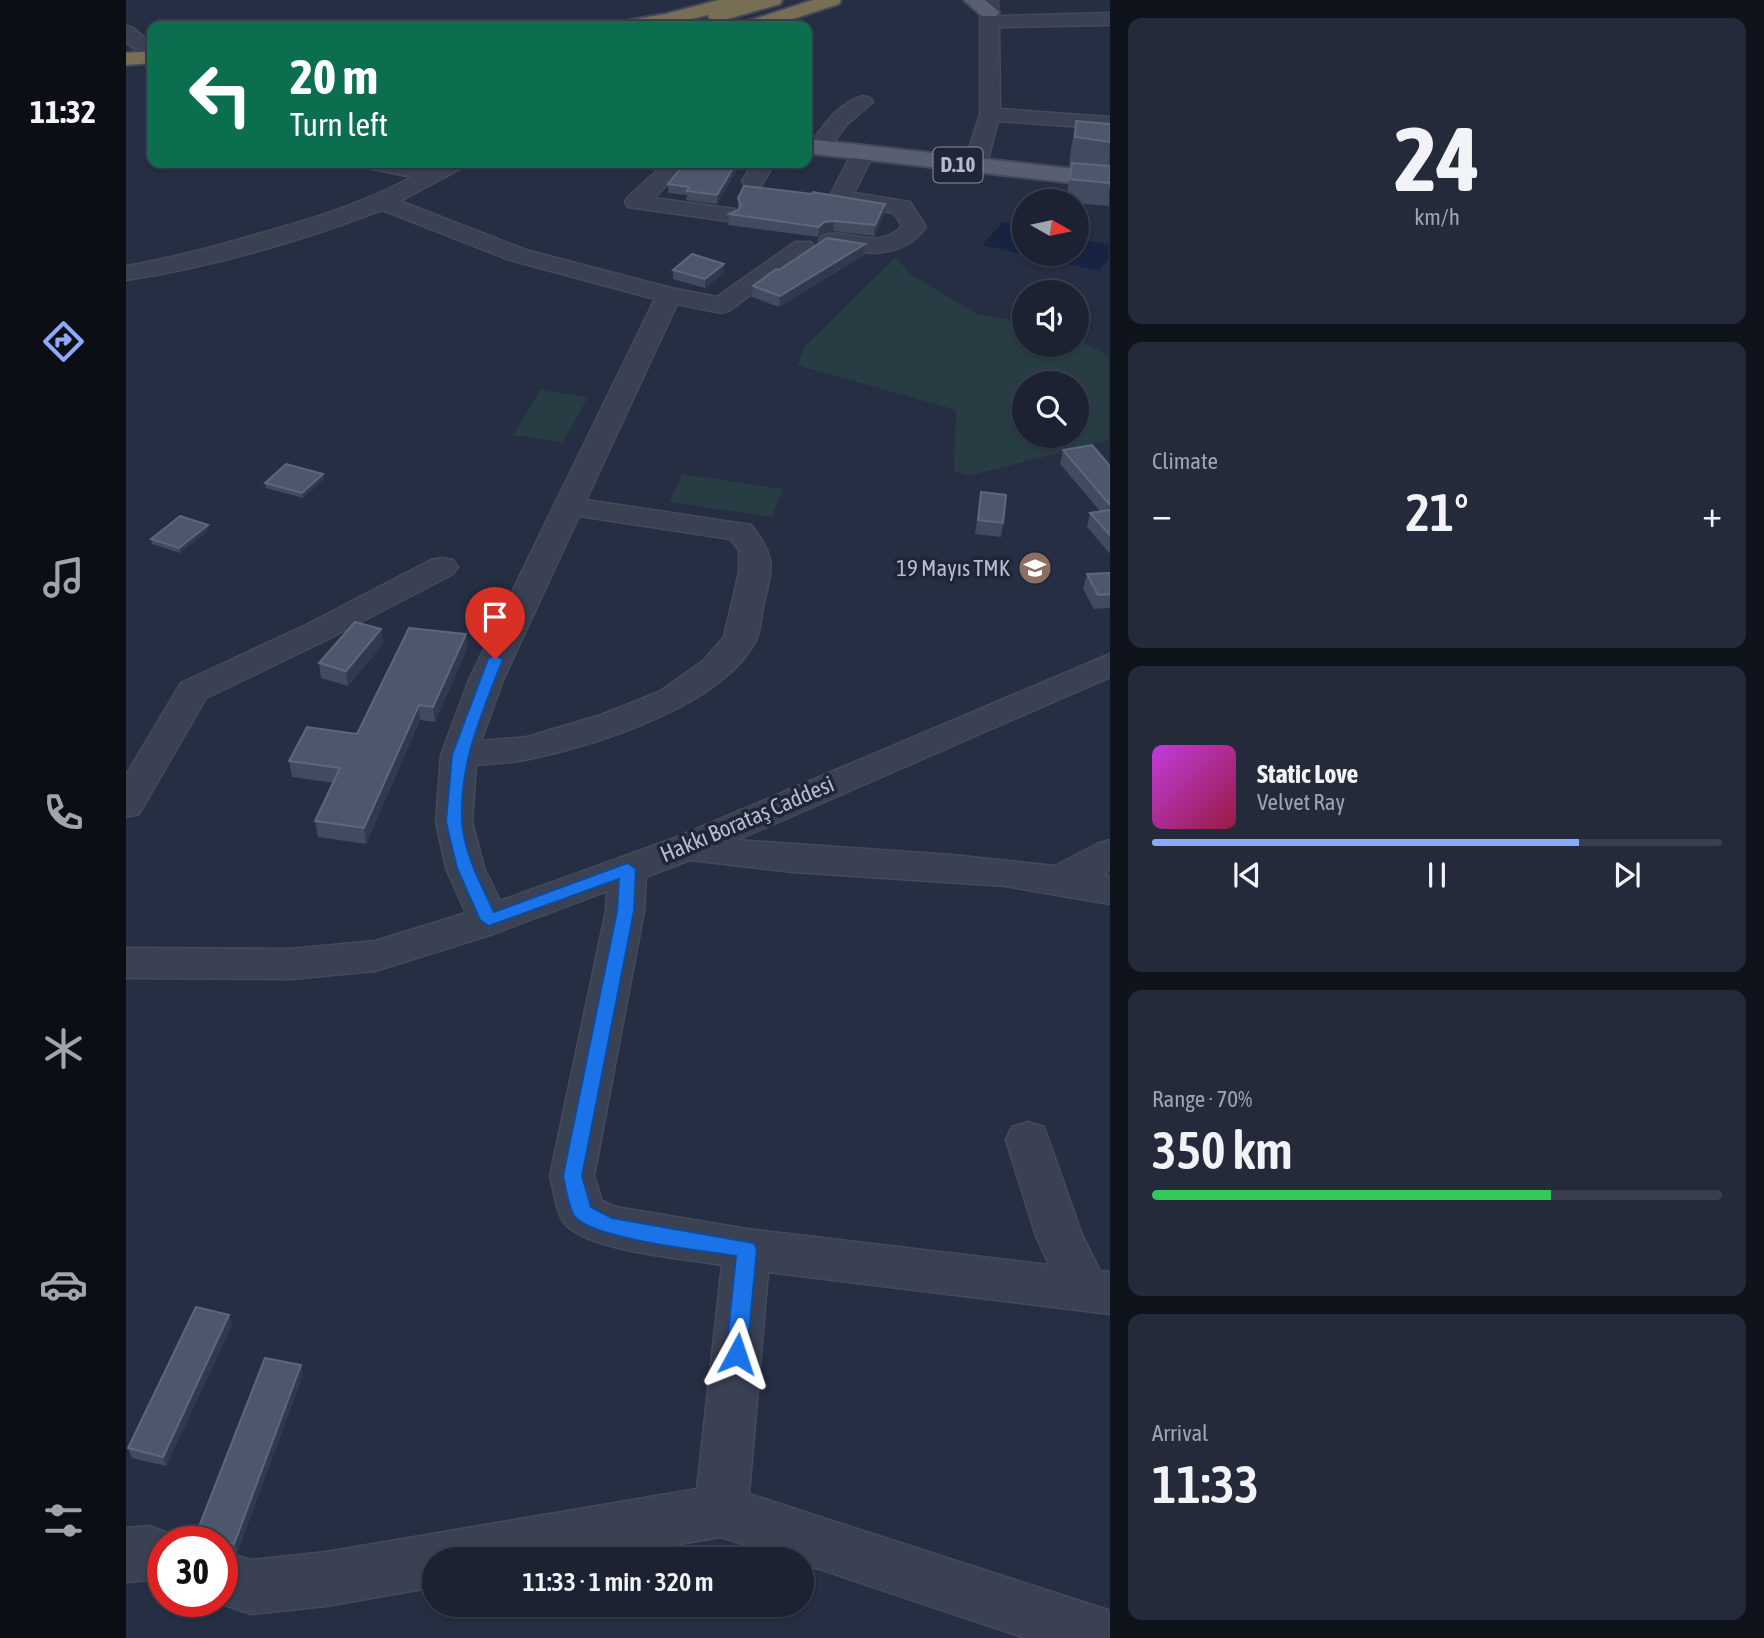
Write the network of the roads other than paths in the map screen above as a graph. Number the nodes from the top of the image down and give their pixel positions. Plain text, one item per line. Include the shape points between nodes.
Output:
1 (741, 0) edge
2 (773, 0) edge
3 (801, 0) edge
4 (832, 0) edge
5 (1022, 0) edge
6 (985, 9) edge
7 (1052, 10) edge
8 (1110, 19) edge
9 (659, 21) edge
10 (693, 21) edge
11 (729, 21) edge
12 (767, 21) edge
13 (1019, 21) junction
14 (126, 32) edge
15 (126, 50) edge
16 (147, 52) edge
17 (147, 55) edge
18 (147, 56) edge
19 (147, 58) edge
20 (126, 59) edge
21 (126, 69) edge
22 (147, 76) edge
23 (126, 77) edge
24 (863, 102) dead end
25 (990, 114) junction
26 (1110, 123) edge
27 (812, 139) edge
28 (812, 140) edge
29 (812, 140) edge
30 (863, 153) junction
31 (976, 159) junction
32 (672, 168) edge
33 (444, 169) edge
34 (1110, 172) edge
35 (1110, 180) edge
36 (382, 202) junction
37 (727, 214) edge
38 (831, 240) edge
39 (803, 247) dead end
40 (126, 273) edge
41 (669, 295) junction
42 (568, 506) junction
43 (442, 567) dead end
44 (1110, 664) edge
45 (459, 755) junction
46 (126, 805) edge
47 (688, 847) junction
48 (1110, 853) edge
49 (628, 869) junction
50 (1062, 879) junction
51 (1110, 890) edge
52 (489, 920) junction
53 (126, 963) edge
54 (1028, 1140) dead end
55 (747, 1249) junction
56 (1097, 1292) edge
57 (721, 1511) junction
58 (510, 1547) edge
59 (147, 1553) edge
60 (126, 1555) edge
61 (422, 1562) edge
62 (238, 1583) edge
63 (1108, 1638) edge

1 - 9 highway
2 - 10 highway
3 - 11 highway
4 - 12 highway
5 - 13 street
6 - 13 street
6 - 25 street
7 - 8 street via 1088,11
7 - 13 street
14 - 16 street
15 - 17 street
18 - 20 highway
19 - 21 highway
22 - 23 highway
24 - 27 street
25 - 26 street
25 - 31 street
28 - 30 main road, D.10
29 - 31 main road, D.10
30 - 35 main road, D.10
30 - 38 street via 840,198 902,207 914,227 892,246
31 - 34 main road, D.10
32 - 37 street via 636,202
33 - 36 street
36 - 40 street via 177,265
36 - 41 street via 518,255
39 - 41 street via 721,305
41 - 42 street
42 - 45 street via 486,680
42 - 45 street via 740,531 754,550 755,572 740,639 715,668 671,700 528,748
43 - 46 street via 193,691
44 - 47 street, Hakkı Borataş Caddesi
45 - 52 street via 454,822 465,868
47 - 49 street, Hakkı Borataş Caddesi
47 - 50 street
48 - 50 street
49 - 52 street, Hakkı Borataş Caddesi
49 - 55 street via 625,911 572,1176 583,1213 609,1226
50 - 51 street
52 - 53 street, Hakkı Borataş Caddesi via 375,956 291,964
54 - 56 street via 1059,1236
55 - 56 street
55 - 57 street
57 - 58 street
57 - 63 street
59 - 60 street
61 - 62 street via 326,1579 251,1587

